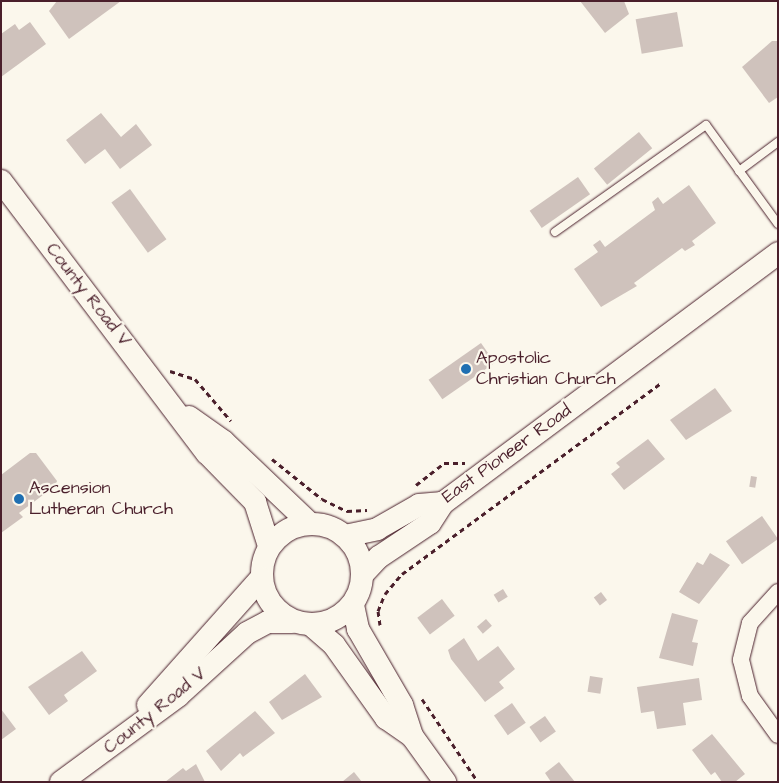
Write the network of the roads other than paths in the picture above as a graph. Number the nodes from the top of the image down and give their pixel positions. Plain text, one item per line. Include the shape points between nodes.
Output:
1 (778, 142) edge
2 (739, 171) junction
3 (1, 181) edge
4 (778, 224) edge
5 (556, 232) dead end
6 (778, 253) edge
7 (176, 408) junction
8 (443, 503) junction
9 (309, 523) junction
10 (344, 536) junction
11 (269, 546) junction
12 (362, 575) junction
13 (261, 578) junction
14 (778, 592) edge
15 (353, 605) junction
16 (301, 623) junction
17 (778, 735) edge
18 (412, 736) junction
19 (96, 757) junction
20 (61, 782) edge
21 (445, 782) edge

1 - 2 lane
2 - 4 lane
2 - 5 lane via 706,125
3 - 7 main road, County Road V
6 - 8 main road, East Pioneer Road
7 - 9 main road, County Road V via 223,441
7 - 11 main road, County Road V via 207,453 255,502
8 - 10 main road, East Pioneer Road via 419,505 377,529
8 - 12 main road via 430,523 379,557
9 - 10 main road
9 - 11 main road
10 - 12 main road via 357,554
11 - 13 main road
12 - 15 main road
13 - 16 main road via 272,605
13 - 19 main road, County Road V
14 - 17 street via 750,623 742,660 750,696
15 - 16 main road via 332,620
15 - 18 main road via 358,629 402,705
16 - 18 main road via 334,645 386,718
16 - 19 main road, County Road V via 268,622 247,633 178,696
18 - 21 main road
19 - 20 main road

